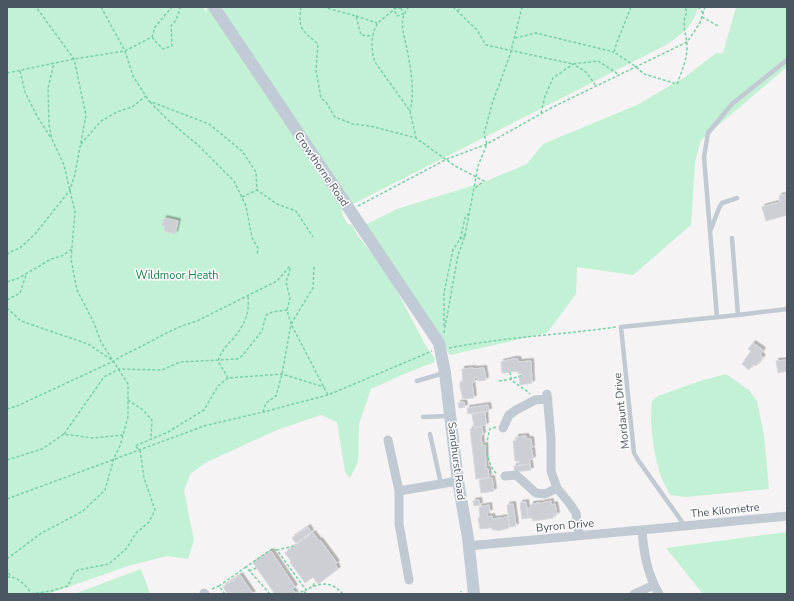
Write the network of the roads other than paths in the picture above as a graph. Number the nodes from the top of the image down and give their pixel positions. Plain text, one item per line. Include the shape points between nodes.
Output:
1 (214, 7) edge
2 (787, 60) edge
3 (737, 198) dead end
4 (711, 231) junction
5 (732, 238) dead end
6 (787, 309) edge
7 (738, 315) junction
8 (716, 317) junction
9 (431, 330) joint
10 (445, 373) junction
11 (417, 381) dead end
12 (451, 416) junction
13 (422, 417) dead end
14 (504, 426) road end
15 (430, 434) dead end
16 (388, 440) dead end
17 (504, 476) road end
18 (458, 481) junction
19 (440, 484) junction
20 (557, 488) junction
21 (399, 491) junction
22 (787, 516) edge
23 (685, 526) junction
24 (665, 528) joint
25 (642, 531) junction
26 (579, 535) junction
27 (468, 546) junction
28 (409, 580) dead end
29 (654, 585) junction
30 (472, 594) edge
31 (634, 594) edge
32 (659, 594) edge

1 - 9 street, Crowthorne Road via 350,215
2 - 4 lane via 732,104 708,133 704,157
3 - 4 lane via 722,203
4 - 8 lane
5 - 7 lane
6 - 7 lane
7 - 8 lane
8 - 23 lane, Mordaunt Drive via 621,327 634,453
9 - 10 street, Sandhurst Road via 439,343 438,350
10 - 11 lane
10 - 12 street, Sandhurst Road
12 - 13 lane
12 - 18 street, Sandhurst Road
14 - 20 street via 509,415 516,410 534,400 547,397 551,439 550,471
15 - 19 lane
16 - 21 street
17 - 20 street via 516,475 536,493 545,494
18 - 19 street
18 - 27 street, Sandhurst Road
19 - 21 street
20 - 26 street via 576,513
21 - 28 street via 399,524
22 - 23 street, The Kilometre
23 - 24 street, The Kilometre
24 - 25 street, Byron Drive
25 - 26 street, Byron Drive
25 - 29 street via 646,566
26 - 27 street, Byron Drive
27 - 30 street, Sandhurst Road
29 - 31 street
29 - 32 street

